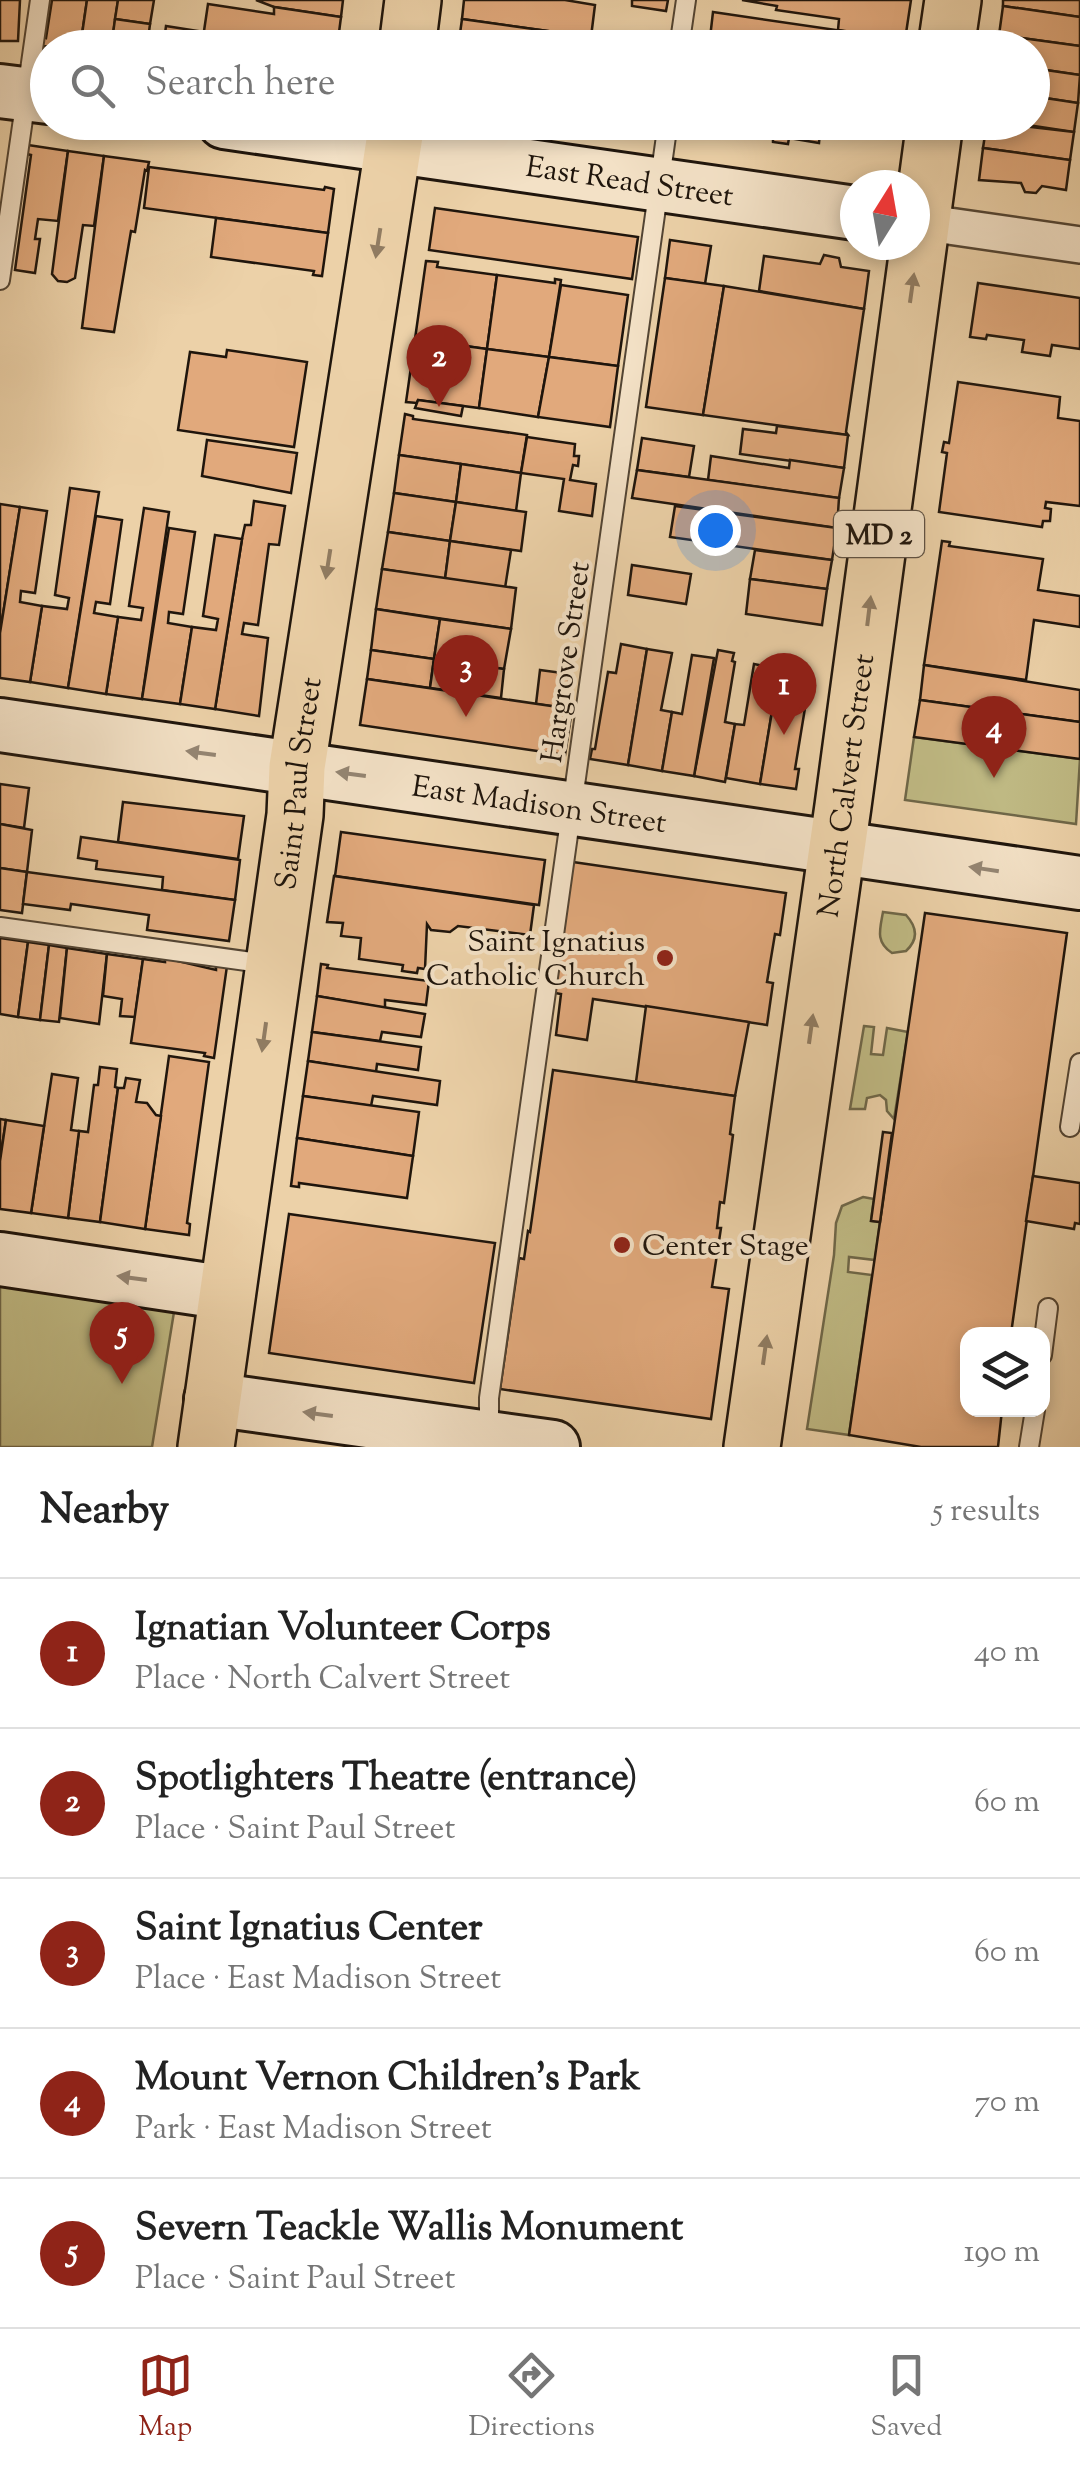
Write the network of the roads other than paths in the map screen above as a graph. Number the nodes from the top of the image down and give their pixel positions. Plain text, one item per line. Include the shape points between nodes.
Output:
1 (40, 0) edge
2 (413, 0) edge
3 (686, 0) edge
4 (953, 0) edge
5 (35, 30) edge
6 (409, 30) edge
7 (682, 30) edge
8 (949, 30) edge
9 (30, 63) edge
10 (25, 94) edge
11 (394, 140) edge
12 (421, 140) edge
13 (665, 140) edge
14 (932, 140) edge
15 (927, 170) edge
16 (659, 185) junction
17 (840, 211) edge
18 (930, 224) edge
19 (1080, 244) edge
20 (913, 260) edge
21 (0, 280) edge
22 (0, 724) edge
23 (297, 766) junction
24 (573, 808) junction
25 (836, 846) junction
26 (1080, 884) edge
27 (0, 927) edge
28 (274, 965) junction
29 (1080, 1063) edge
30 (1070, 1127) dead end
31 (0, 1259) edge
32 (228, 1293) junction
33 (1048, 1308) dead end
34 (1046, 1327) edge
35 (1034, 1417) edge
36 (209, 1423) edge
37 (489, 1442) edge
38 (553, 1447) edge
39 (752, 1447) edge
40 (1030, 1447) edge

1 - 5 lane
2 - 6 main road
3 - 7 lane
4 - 8 main road
9 - 10 lane
10 - 21 lane
11 -> 23 main road, Saint Paul Street
12 - 16 street, East Read Street
13 - 16 lane, Hargrove Street
14 - 15 main road, North Calvert Street / MD 2
16 - 17 street, East Read Street
16 - 24 lane, Hargrove Street
18 - 19 street
25 -> 20 main road, North Calvert Street / MD 2
23 -> 22 street, East Madison Street
24 -> 23 street, East Madison Street
23 - 28 main road, Saint Paul Street
24 - 25 street, East Madison Street
24 - 37 lane, Hargrove Street via 489,1398
26 -> 25 street, East Madison Street
39 -> 25 main road, North Calvert Street / MD 2
27 - 28 lane
28 -> 32 main road, Saint Paul Street
29 - 30 lane
32 -> 31 street
32 - 36 main road, Saint Paul Street
33 - 34 lane
35 - 40 lane
37 -> 36 street
37 - 38 street

